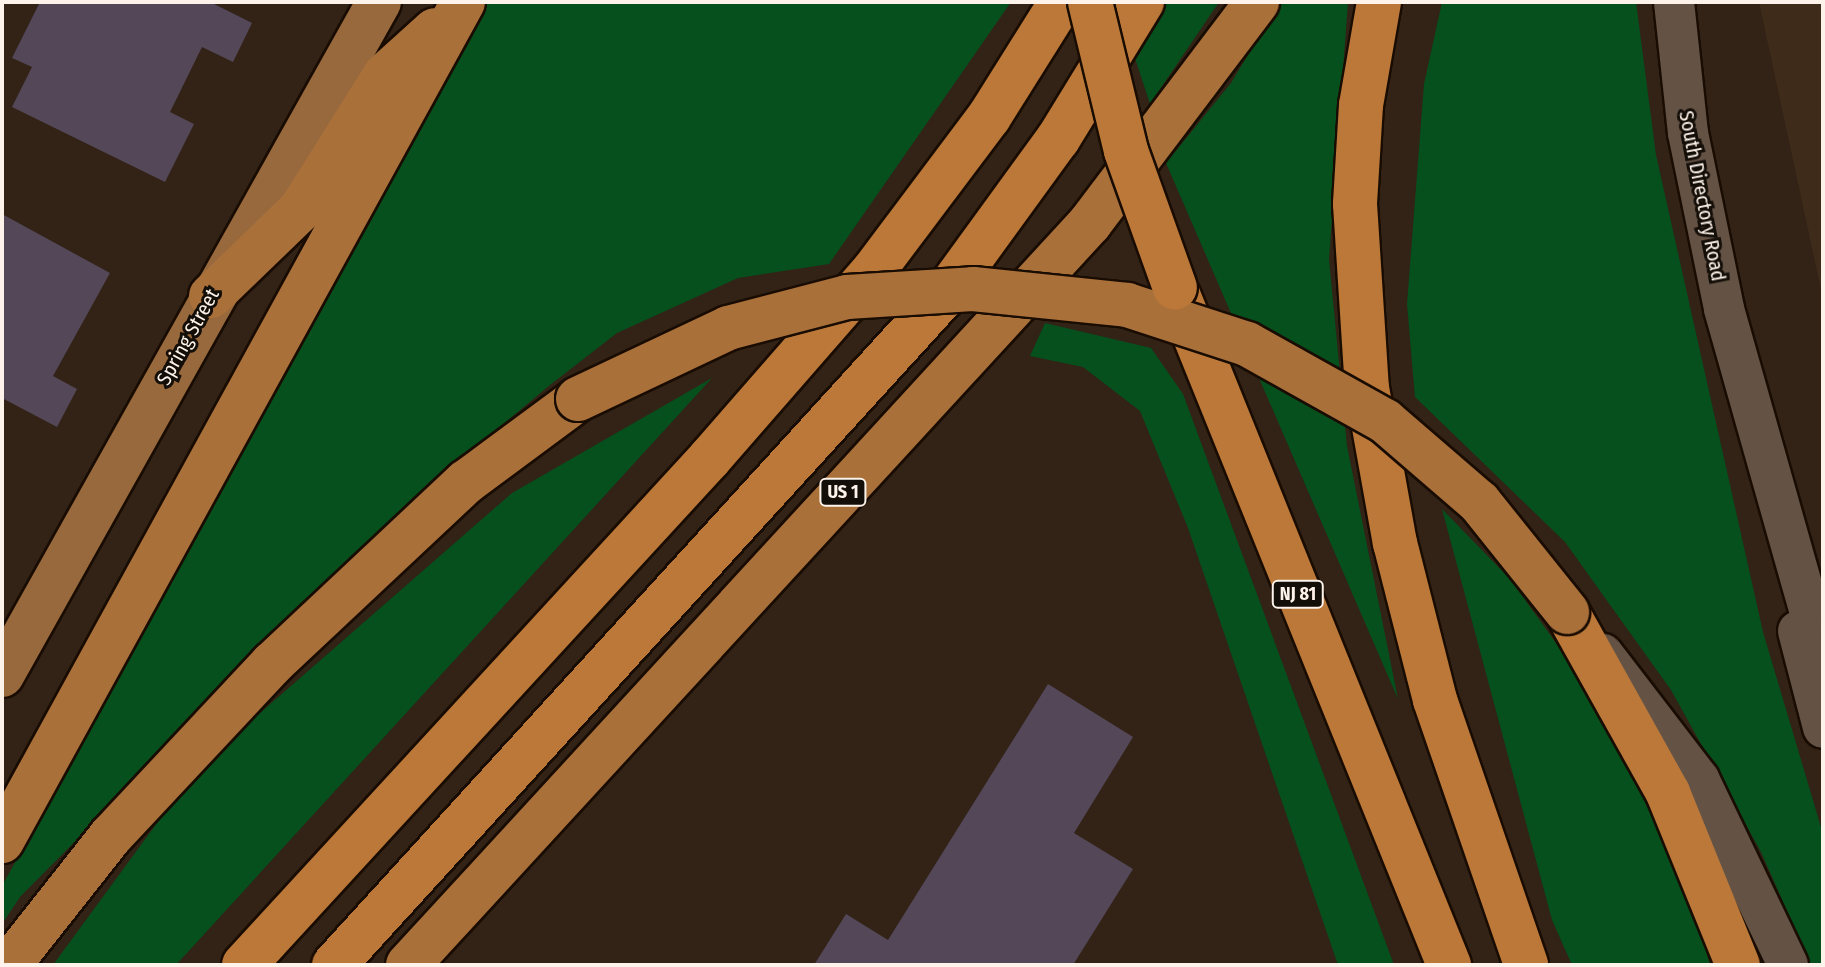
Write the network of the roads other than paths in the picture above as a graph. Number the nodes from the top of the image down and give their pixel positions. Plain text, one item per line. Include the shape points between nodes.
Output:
1 (379, 2) edge
2 (1061, 2) edge
3 (1090, 2) edge
4 (1142, 2) edge
5 (1257, 2) edge
6 (1379, 2) edge
7 (462, 5) edge
8 (1675, 6) edge
9 (211, 296) junction
10 (1744, 387) junction
11 (1567, 612) junction
12 (1823, 660) edge
13 (2, 675) edge
14 (1823, 728) edge
15 (2, 841) edge
16 (1421, 900) junction
17 (9, 965) edge
18 (244, 965) edge
19 (334, 965) edge
20 (408, 965) edge
21 (1432, 965) edge
22 (1449, 965) edge
23 (1526, 965) edge
24 (1738, 965) edge
25 (1788, 965) edge

1 - 9 main road, Spring Street
2 - 18 highway via 989,117 874,270 710,458
3 - 16 highway, NJ 81, bridge via 1126,151 1175,288
4 - 19 highway via 1049,152 943,297
5 - 20 highway, US 1 via 1090,223
6 - 23 highway via 1361,105 1355,204 1367,388 1392,529 1431,685 1468,812
7 - 9 highway via 385,75 301,209
7 - 15 highway
8 - 10 street, South Directory Road via 1688,133
9 - 13 main road, Spring Street
10 - 12 street
10 - 14 street via 1760,496
11 - 17 highway, bridge via 1479,502 1385,421 1247,344 1127,305 973,289 847,297 728,328 578,399 466,482 272,664 103,845
11 - 24 highway via 1662,779
11 - 25 street via 1699,779
16 - 21 highway
16 - 22 highway, NJ 81

